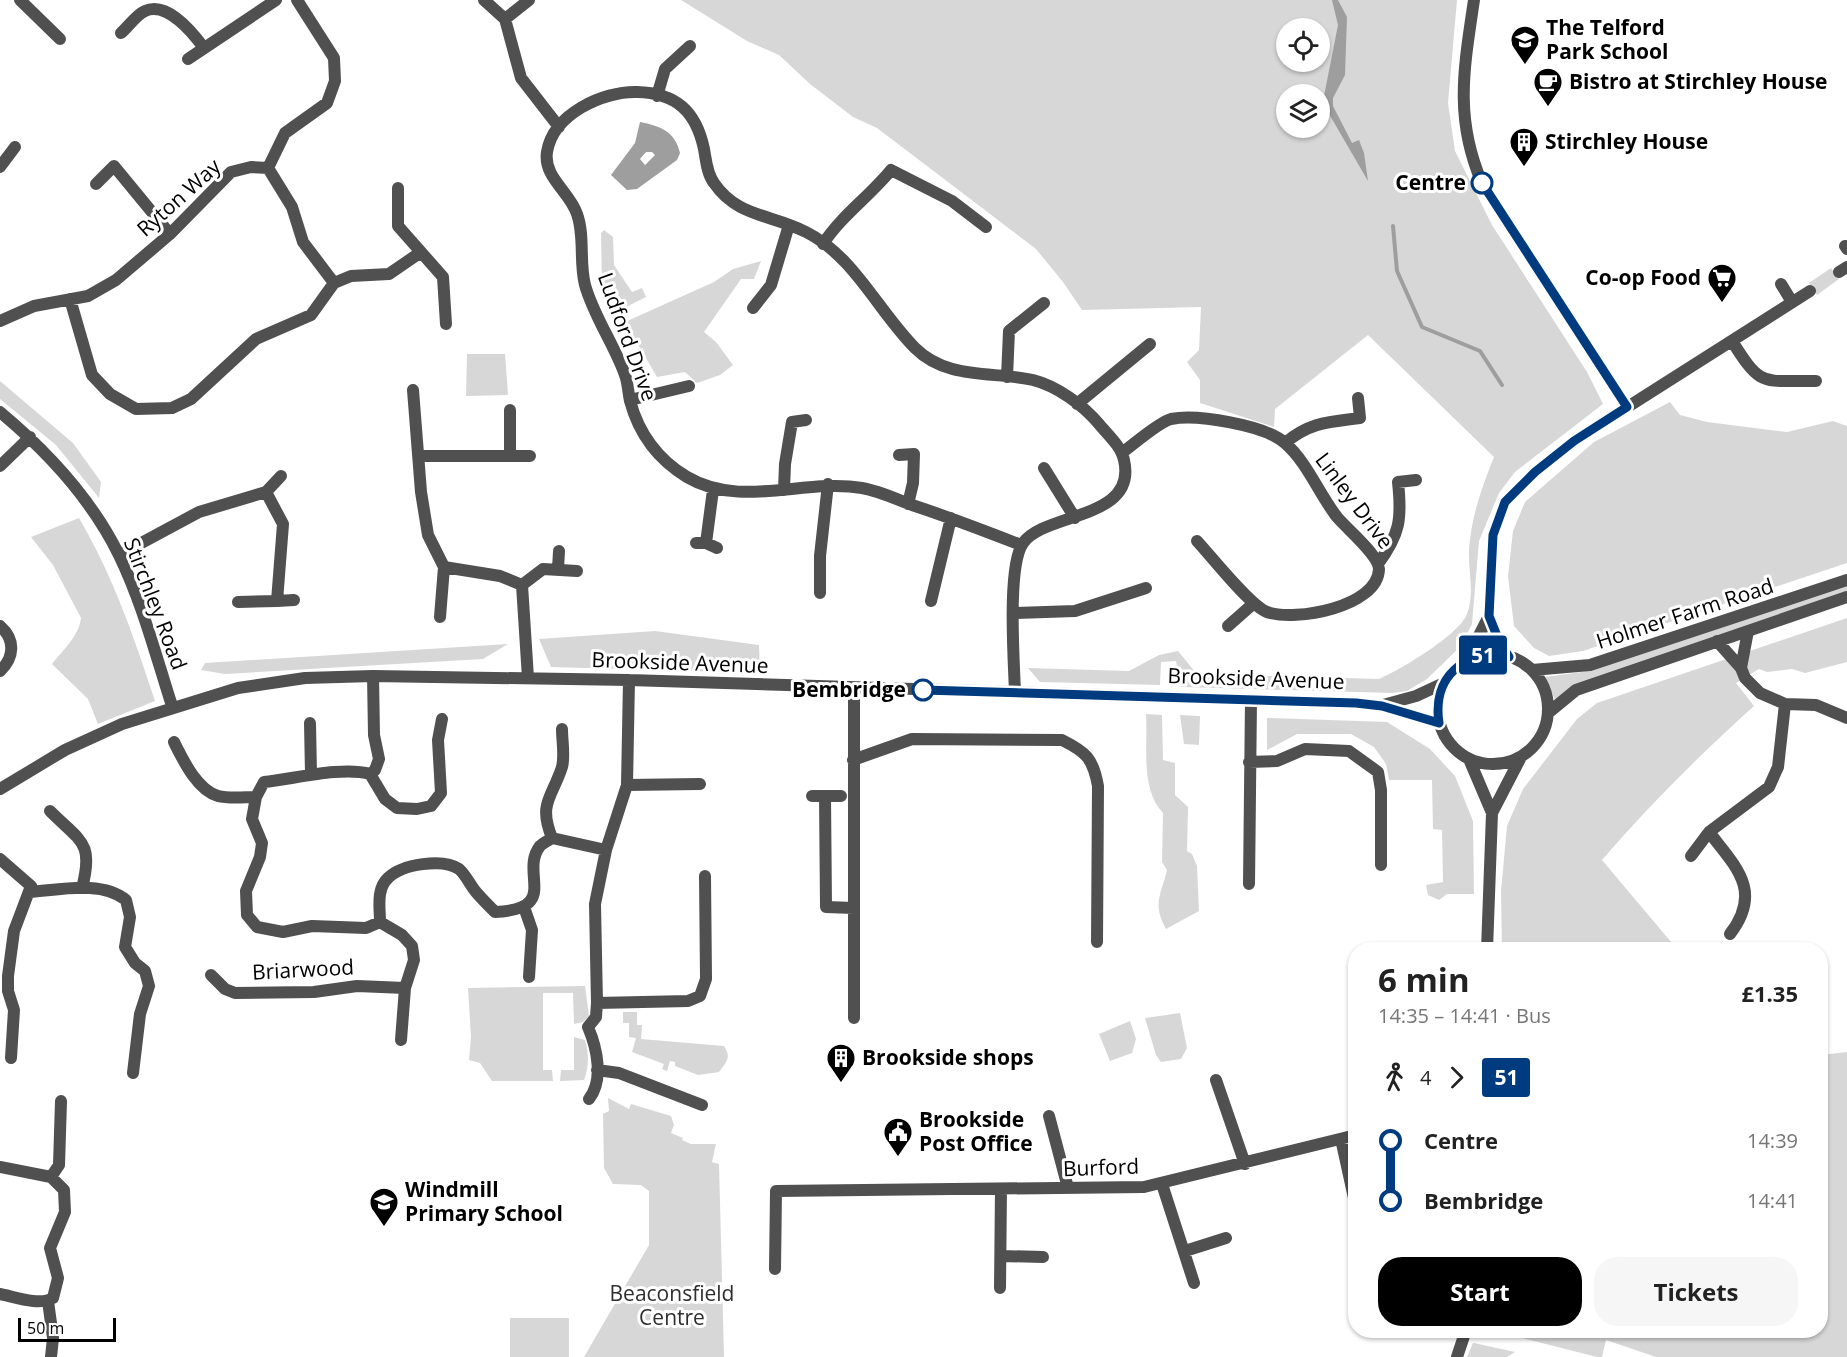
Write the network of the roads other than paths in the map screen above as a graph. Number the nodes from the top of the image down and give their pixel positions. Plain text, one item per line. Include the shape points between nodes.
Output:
1 (20, 0) edge
2 (276, 0) edge
3 (297, 0) edge
4 (484, 0) edge
5 (529, 0) edge
6 (1474, 0) edge
7 (505, 19) junction
8 (121, 33) dead end
9 (60, 39) dead end
10 (690, 46) dead end
11 (204, 48) junction
12 (188, 59) dead end
13 (657, 96) junction
14 (559, 127) junction
15 (15, 147) dead end
16 (0, 167) edge
17 (268, 168) junction
18 (96, 184) dead end
19 (398, 188) dead end
20 (789, 225) junction
21 (986, 226) dead end
22 (170, 234) junction
23 (823, 244) junction
24 (421, 252) junction
25 (334, 283) junction
26 (1781, 284) dead end
27 (1810, 291) dead end
28 (70, 299) junction
29 (1792, 302) junction
30 (1044, 303) dead end
31 (753, 308) dead end
32 (1, 317) edge
33 (446, 324) dead end
34 (1732, 341) junction
35 (1150, 344) dead end
36 (1007, 377) junction
37 (1816, 381) dead end
38 (689, 386) dead end
39 (413, 390) dead end
40 (1358, 398) dead end
41 (630, 400) junction
42 (1077, 404) junction
43 (1627, 407) junction
44 (510, 410) dead end
45 (0, 412) edge
46 (806, 420) dead end
47 (30, 437) junction
48 (913, 441) dead end
49 (1285, 442) junction
50 (1123, 452) junction
51 (914, 454) junction
52 (899, 455) dead end
53 (419, 456) junction
54 (510, 456) junction
55 (530, 456) dead end
56 (0, 466) edge
57 (1044, 468) dead end
58 (281, 476) dead end
59 (1416, 480) dead end
60 (828, 484) junction
61 (713, 490) junction
62 (784, 490) junction
63 (266, 492) junction
64 (908, 504) junction
65 (951, 518) junction
66 (1075, 518) junction
67 (1197, 541) dead end
68 (706, 544) dead end
69 (1021, 545) junction
70 (559, 550) dead end
71 (119, 555) junction
72 (1378, 564) junction
73 (444, 567) junction
74 (558, 569) junction
75 (577, 571) dead end
76 (1847, 580) edge
77 (522, 585) junction
78 (1146, 588) dead end
79 (820, 593) dead end
80 (1847, 597) edge
81 (294, 600) dead end
82 (277, 601) junction
83 (931, 601) dead end
84 (238, 602) dead end
85 (1254, 603) junction
86 (1014, 613) junction
87 (1489, 616) junction
88 (440, 617) dead end
89 (0, 626) edge
90 (1228, 626) dead end
91 (1749, 631) junction
92 (1717, 641) junction
93 (1509, 657) junction
94 (1466, 661) junction
95 (1741, 668) junction
96 (1532, 670) junction
97 (0, 671) edge
98 (373, 676) junction
99 (528, 678) junction
100 (629, 680) junction
101 (1444, 683) junction
102 (854, 688) junction
103 (1014, 693) junction
104 (1251, 700) junction
105 (1785, 704) junction
106 (172, 706) junction
107 (1382, 706) junction
108 (1548, 713) junction
109 (1847, 718) edge
110 (442, 719) dead end
111 (310, 723) dead end
112 (1439, 723) junction
113 (562, 729) dead end
114 (174, 742) dead end
115 (1521, 757) junction
116 (1469, 759) junction
117 (853, 760) junction
118 (1249, 762) junction
119 (311, 774) junction
120 (370, 774) junction
121 (627, 784) junction
122 (700, 784) dead end
123 (0, 789) edge
124 (841, 796) dead end
125 (256, 797) junction
126 (50, 812) dead end
127 (1492, 813) junction
128 (1709, 832) junction
129 (552, 838) junction
130 (606, 850) junction
131 (1691, 856) dead end
132 (0, 859) edge
133 (1381, 865) dead end
134 (705, 876) dead end
135 (1249, 884) dead end
136 (81, 888) junction
137 (30, 892) junction
138 (524, 907) junction
139 (854, 908) junction
140 (380, 922) junction
141 (0, 930) edge
142 (14, 931) junction
143 (1730, 934) dead end
144 (1097, 942) dead end
145 (1488, 942) edge
146 (210, 975) dead end
147 (529, 977) dead end
148 (405, 988) junction
149 (597, 1003) junction
150 (854, 1018) dead end
151 (401, 1040) dead end
152 (11, 1058) dead end
153 (597, 1070) junction
154 (133, 1072) dead end
155 (1216, 1080) dead end
156 (589, 1099) dead end
157 (61, 1101) dead end
158 (702, 1105) dead end
159 (1049, 1116) dead end
160 (1348, 1137) edge
161 (1341, 1139) junction
162 (1245, 1164) junction
163 (0, 1167) edge
164 (1348, 1170) edge
165 (51, 1177) junction
166 (1162, 1184) junction
167 (1068, 1188) junction
168 (1001, 1189) junction
169 (1226, 1238) dead end
170 (1185, 1251) junction
171 (1001, 1256) junction
172 (1043, 1257) dead end
173 (775, 1269) dead end
174 (1194, 1283) dead end
175 (1000, 1288) dead end
176 (0, 1294) edge
177 (48, 1301) junction
178 (1463, 1338) edge
179 (51, 1357) edge
180 (1457, 1357) edge

1 - 9 street
2 - 11 street
3 - 17 street via 334,58 335,81 327,103 285,133
4 - 7 street
5 - 7 street
6 - 43 street via 1462,103 1470,155 1482,183
7 - 14 street via 521,78
8 - 11 street via 144,11 156,8 164,10 194,35
10 - 13 street via 665,69
11 - 12 street
13 - 14 street, Ludford Drive via 619,92 590,103
13 - 20 street, Ludford Drive via 677,101 694,118 710,179 734,206
14 - 41 street, Ludford Drive via 546,159 554,179 577,213 584,280 626,377
15 - 16 street
17 - 22 street, Ryton Way via 231,172
17 - 25 street via 292,207 303,242
18 - 22 street via 114,166
19 - 24 street via 398,226
20 - 23 street, Ludford Drive
20 - 31 street via 771,285
21 - 23 street via 952,201 891,170 834,227
22 - 28 street, Ryton Way via 116,280 88,296
23 - 36 street, Ludford Drive via 848,264 897,327 933,362 951,370
24 - 25 street via 388,274 351,276
24 - 33 street via 443,278
25 - 28 street via 311,315 256,339 191,399 172,408 136,409 110,394 92,375
26 - 29 street
27 - 29 street
28 - 32 street, Ryton Way
29 - 34 street
30 - 36 street via 1009,331
34 - 37 street via 1750,371 1764,380
34 - 43 street
35 - 42 street
36 - 42 street, Ludford Drive via 1035,381
38 - 41 street
39 - 53 street
40 - 49 street via 1360,418 1316,424 1301,429
41 - 61 street, Ludford Drive via 641,430 661,458
42 - 50 street, Ludford Drive
43 - 87 street via 1574,441 1505,502 1493,535
44 - 54 street
45 - 47 street, Stirchley Road
46 - 62 street via 788,418
47 - 56 street
47 - 71 street, Stirchley Road via 78,488
48 - 51 street
49 - 50 street via 1243,425 1170,419
49 - 72 street, Linley Drive via 1353,537 1376,557
50 - 66 street via 1126,468 1121,486 1108,502
51 - 52 street
51 - 64 street
53 - 54 street
53 - 73 street via 428,535
54 - 55 street
57 - 66 street
58 - 63 street
59 - 72 street via 1398,482 1398,531
60 - 62 street, Ludford Drive
60 - 64 street, Ludford Drive via 866,489
60 - 79 street
61 - 62 street, Ludford Drive
61 - 68 street
63 - 71 street via 199,512
63 - 82 street via 283,524
64 - 65 street, Ludford Drive
65 - 69 street, Ludford Drive
65 - 83 street
66 - 69 street via 1034,533
67 - 85 street, Linley Drive
69 - 86 street via 1014,572
70 - 74 street
71 - 106 street, Stirchley Road
72 - 85 street, Linley Drive via 1374,582 1357,599 1324,612 1266,612
73 - 77 street via 500,576
73 - 88 street
74 - 75 street
74 - 77 street via 543,568
76 - 96 street, Holmer Farm Road via 1590,666
77 - 99 street
78 - 86 street via 1075,612
80 - 91 street, Holmer Farm Road
81 - 82 street
82 - 84 street
85 - 90 street
86 - 103 street
87 - 93 street
87 - 94 street
89 - 97 street via 13,654
91 - 92 street, Holmer Farm Road
91 - 95 street
92 - 95 street
92 - 108 street, Holmer Farm Road via 1576,690
93 - 94 street via 1494,654
93 - 96 street
94 - 101 street
95 - 105 street via 1760,693
96 - 108 street via 1544,690
98 - 99 street, Brookside Avenue
98 - 106 street, Brookside Avenue via 305,678 238,688
98 - 120 street via 374,735 380,759
99 - 100 street, Brookside Avenue
100 - 102 street, Brookside Avenue
100 - 121 street
101 - 107 street, Brookside Avenue
101 - 112 street via 1438,699
102 - 103 street, Brookside Avenue
102 - 117 street
103 - 104 street, Brookside Avenue
104 - 107 street, Brookside Avenue
104 - 118 street
105 - 109 street via 1816,705
105 - 128 street via 1778,767 1769,787
106 - 123 street, Brookside Avenue via 65,750
107 - 112 street, Brookside Avenue
108 - 115 street via 1539,738
110 - 120 street via 438,740 441,793 431,806 397,808 385,799
111 - 119 street
112 - 116 street via 1450,744
113 - 129 street via 562,765 544,814
114 - 125 street via 204,787 218,796
115 - 116 street via 1504,764
115 - 127 street
116 - 127 street
117 - 139 street
117 - 144 street via 912,739 1062,740 1084,751 1095,768 1098,786
118 - 133 street via 1277,761 1305,749 1349,751 1378,772
118 - 135 street
119 - 120 street
119 - 125 street via 264,782
121 - 122 street
121 - 130 street
124 - 139 street via 818,796 826,907
125 - 140 street, Briarwood via 252,819 262,843 261,857 246,891 247,915 257,927 283,932 312,926 366,928
126 - 136 street via 85,846 88,858
127 - 145 street
128 - 131 street
128 - 143 street via 1743,876 1742,920
129 - 130 street
129 - 138 street via 540,847 534,866 535,890
130 - 149 street via 595,904
132 - 137 street via 31,886
134 - 149 street via 706,979 700,996 688,1001
136 - 137 street
136 - 154 street via 112,891 126,900 129,907 125,946 145,971 149,986 140,1014
137 - 142 street
138 - 140 street via 495,912 461,870 449,864 432,864 404,869 387,878 380,894
138 - 147 street via 532,930
139 - 150 street
140 - 148 street via 412,946 414,960
141 - 142 street
142 - 152 street via 8,976 14,1010
146 - 148 street, Briarwood via 235,993 314,992 357,986
148 - 151 street
149 - 153 street via 596,1017 588,1027
153 - 156 street via 597,1084
153 - 158 street via 619,1072
155 - 162 street
157 - 165 street via 59,1165
159 - 167 street
160 - 161 street, Burford
161 - 162 street, Burford
161 - 164 street
162 - 166 street, Burford
163 - 165 street
165 - 177 street via 64,1190 65,1212 50,1248 58,1278 53,1298
166 - 167 street, Burford
166 - 170 street
167 - 168 street, Burford
168 - 171 street
168 - 173 street, Burford via 776,1191
169 - 170 street
170 - 174 street
171 - 172 street
171 - 175 street
176 - 177 street
177 - 179 street via 53,1338
178 - 180 street

